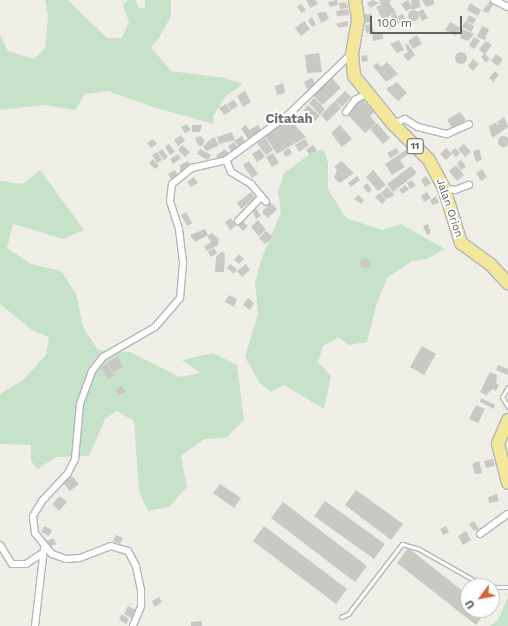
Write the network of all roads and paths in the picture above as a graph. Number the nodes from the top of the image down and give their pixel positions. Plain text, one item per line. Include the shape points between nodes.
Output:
1 (355, 0) edge
2 (494, 0) edge
3 (508, 7) edge
4 (352, 53) junction
5 (366, 94) junction
6 (346, 112) dead end
7 (393, 124) junction
8 (469, 124) dead end
9 (226, 160) junction
10 (469, 185) dead end
11 (444, 188) junction
12 (261, 197) junction
13 (266, 202) dead end
14 (238, 221) dead end
15 (508, 283) edge
16 (508, 387) edge
17 (508, 407) edge
18 (508, 420) edge
19 (508, 483) edge
20 (508, 514) edge
21 (480, 534) dead end
22 (0, 545) edge
23 (43, 551) junction
24 (470, 578) edge
25 (341, 617) dead end
26 (35, 626) edge
27 (133, 626) edge

1 - 4 highway, Jalan Orion / 11 via 358,29
2 - 3 street
4 - 5 highway, Jalan Orion / 11 via 354,76
4 - 9 street via 288,115
5 - 6 street via 355,100
5 - 7 highway, Jalan Orion / 11
7 - 8 street via 405,119 418,127 447,134
7 - 11 highway, Jalan Orion / 11 via 429,160
9 - 12 street via 231,172 251,184
9 - 23 street via 192,168 176,180 170,189 170,201 179,229 183,262 180,298 155,327 103,357 92,371 80,404 75,459 68,473 42,501 33,516 35,533
10 - 11 street via 455,190
11 - 15 highway, Jalan Orion / 11 via 461,243 491,265
12 - 13 street
12 - 14 street
16 - 17 lane via 502,397
18 - 19 highway via 498,444
20 - 21 street
22 - 23 street via 12,564 26,564
23 - 26 street
23 - 27 street via 66,559 84,557 111,546 128,551 134,560 142,590 141,606
24 - 25 lane via 419,549 402,544 348,614

